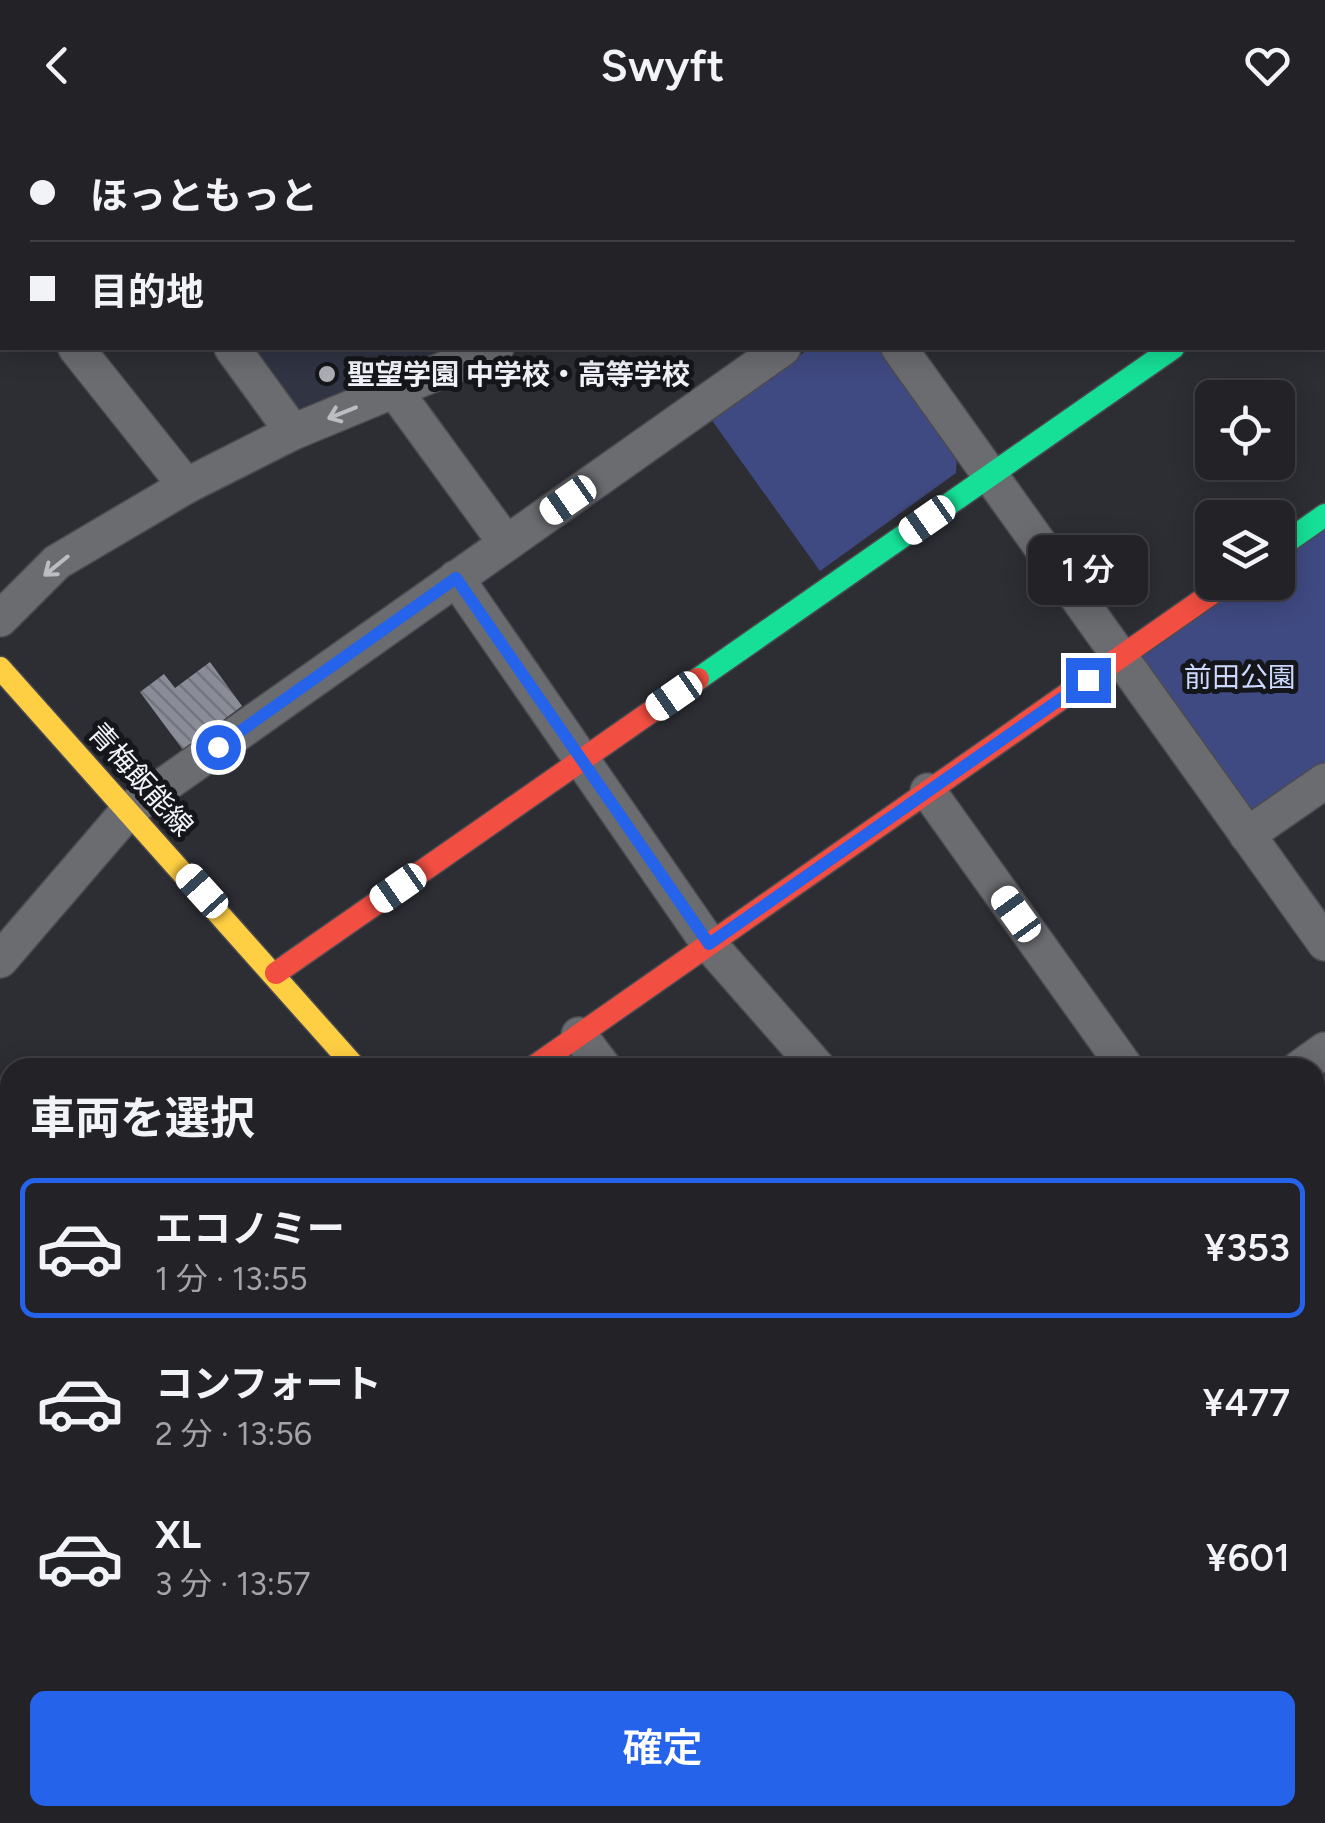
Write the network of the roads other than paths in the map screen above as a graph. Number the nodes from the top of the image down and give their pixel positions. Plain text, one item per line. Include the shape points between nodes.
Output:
1 (78, 350) edge
2 (233, 350) edge
3 (491, 350) edge
4 (780, 350) edge
5 (900, 350) edge
6 (1170, 350) edge
7 (396, 390) junction
8 (293, 432) junction
9 (990, 476) junction
10 (186, 486) junction
11 (1325, 515) edge
12 (1295, 536) edge
13 (506, 543) junction
14 (456, 578) junction
15 (1202, 600) edge
16 (0, 618) edge
17 (1120, 657) junction
18 (0, 668) edge
19 (580, 762) junction
20 (1325, 781) edge
21 (928, 791) junction
22 (129, 810) junction
23 (1247, 834) junction
24 (1325, 943) edge
25 (709, 944) junction
26 (0, 960) edge
27 (276, 973) junction
28 (579, 1035) junction
29 (348, 1058) edge
30 (546, 1058) edge
31 (596, 1058) edge
32 (809, 1058) edge
33 (1119, 1058) edge

1 - 10 street
2 - 8 street
3 - 7 street
4 - 13 street
5 - 9 street
6 - 9 street
7 -> 8 street
7 - 13 street
8 - 10 street
9 - 17 street
9 - 19 street
10 -> 16 street via 58,562
11 - 12 street
13 - 14 street
14 - 19 street
14 - 22 street
15 - 17 street
17 - 21 street
17 - 23 street
18 - 22 street, 青梅飯能線
19 - 25 street
19 - 27 street
20 - 23 street
21 - 25 street
21 - 33 street
22 - 26 street
22 - 27 street, 青梅飯能線
23 - 24 street
25 - 28 street
25 - 32 street
27 - 29 street, 青梅飯能線
28 - 30 street
28 - 31 street

